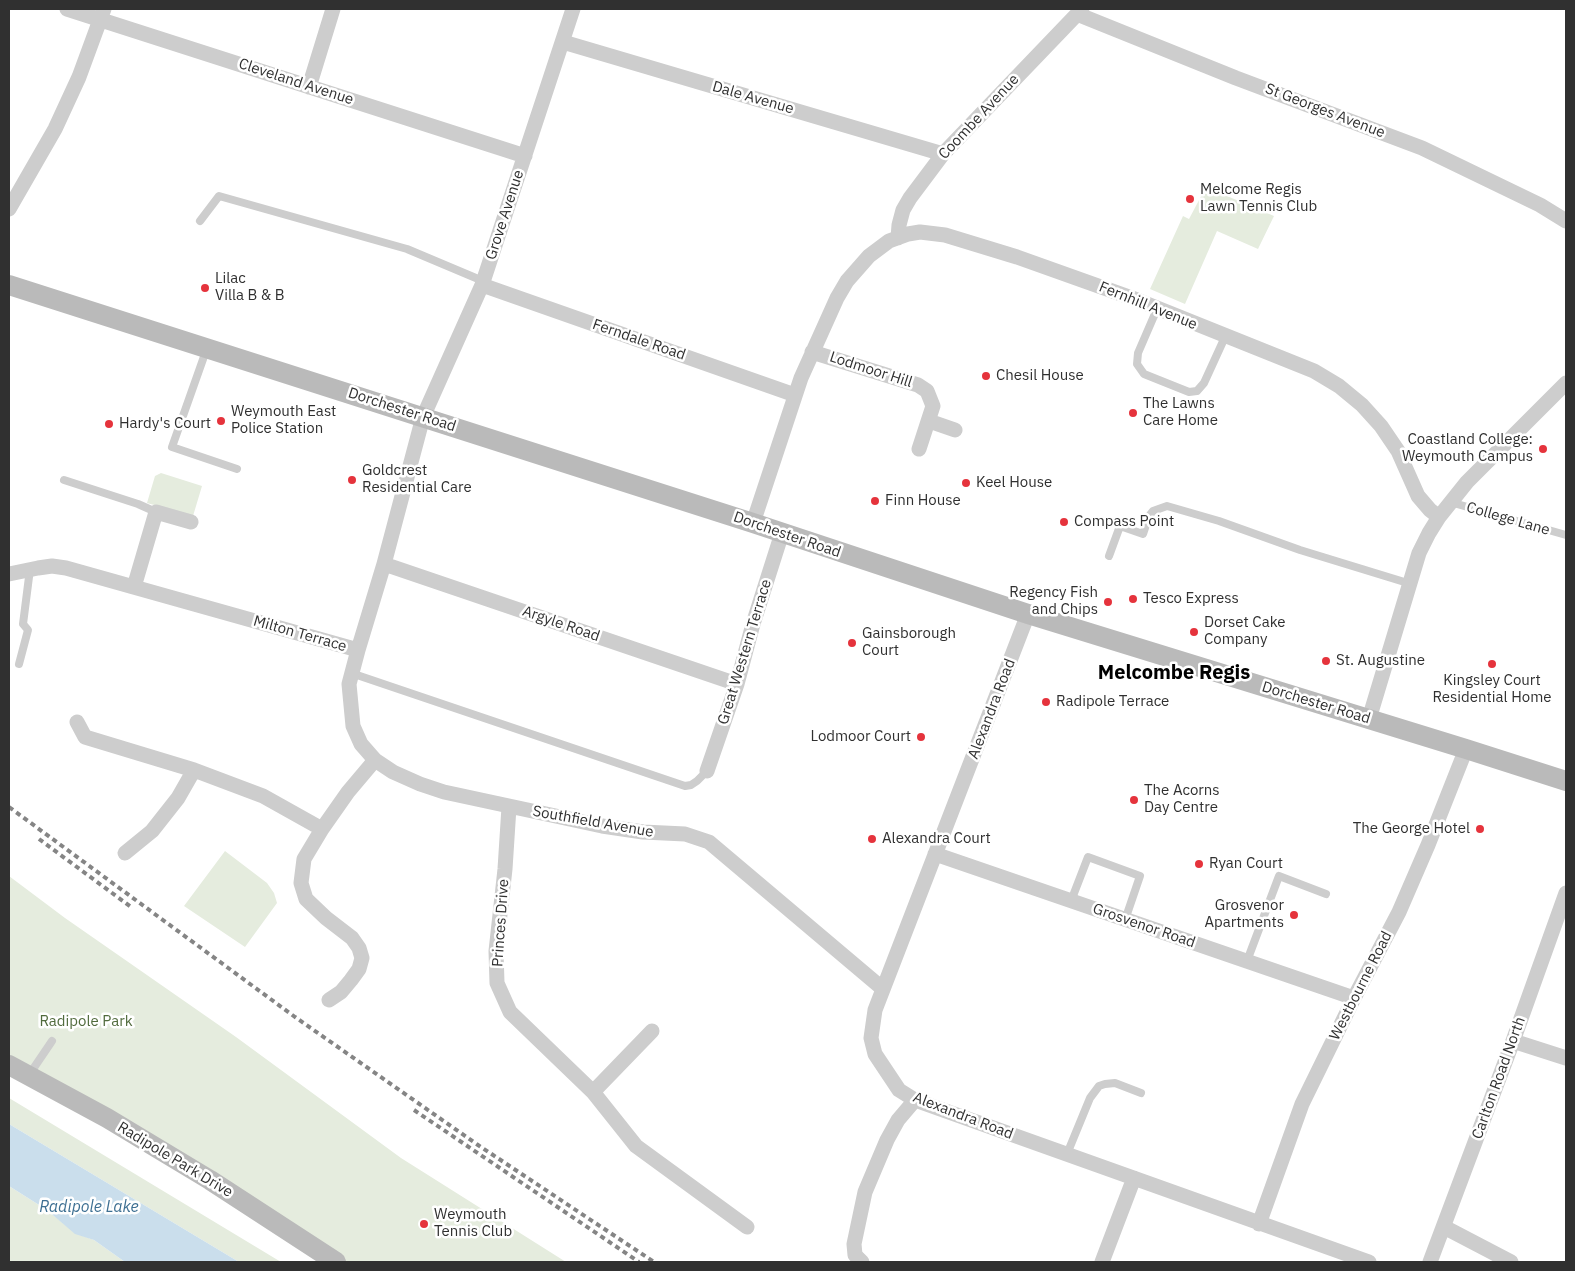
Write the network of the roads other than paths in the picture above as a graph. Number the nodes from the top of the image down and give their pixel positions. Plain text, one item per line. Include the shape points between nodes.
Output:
1 (66, 9) edge
2 (333, 9) edge
3 (573, 9) edge
4 (1080, 11) edge
5 (102, 14) edge
6 (562, 42) junction
7 (309, 87) junction
8 (943, 154) junction
9 (525, 156) junction
10 (9, 209) edge
11 (200, 221) dead end
12 (1566, 221) edge
13 (898, 238) junction
14 (483, 283) junction
15 (9, 285) edge
16 (1157, 309) junction
17 (1225, 337) junction
18 (207, 348) junction
19 (812, 352) junction
20 (1566, 383) edge
21 (795, 395) junction
22 (423, 417) junction
23 (929, 421) junction
24 (955, 430) dead end
25 (919, 449) dead end
26 (237, 469) dead end
27 (64, 480) dead end
28 (1450, 502) junction
29 (156, 512) junction
30 (1440, 517) junction
31 (191, 522) dead end
32 (753, 523) junction
33 (782, 533) junction
34 (1566, 535) edge
35 (1110, 556) dead end
36 (384, 564) junction
37 (30, 569) junction
38 (9, 574) edge
39 (1410, 584) junction
40 (134, 587) junction
41 (1028, 614) junction
42 (358, 650) junction
43 (20, 664) dead end
44 (351, 672) junction
45 (737, 684) junction
46 (1369, 719) junction
47 (77, 722) dead end
48 (1466, 749) junction
49 (375, 760) junction
50 (194, 770) junction
51 (706, 771) joint
52 (1566, 781) edge
53 (509, 807) junction
54 (322, 829) junction
55 (125, 853) dead end
56 (935, 854) junction
57 (1326, 894) dead end
58 (1566, 894) edge
59 (1071, 901) junction
60 (1125, 920) junction
61 (1561, 928) edge
62 (1247, 962) junction
63 (883, 989) junction
64 (1354, 998) junction
65 (329, 1000) dead end
66 (652, 1031) dead end
67 (52, 1041) dead end
68 (1514, 1041) junction
69 (1566, 1058) edge
70 (9, 1066) edge
71 (29, 1075) junction
72 (593, 1092) junction
73 (1141, 1093) dead end
74 (915, 1100) junction
75 (1067, 1154) junction
76 (1134, 1178) junction
77 (1259, 1224) junction
78 (747, 1227) dead end
79 (1444, 1227) junction
80 (336, 1262) edge
81 (862, 1262) edge
82 (1102, 1262) edge
83 (1369, 1262) edge
84 (1430, 1262) edge
85 (1511, 1262) edge

1 - 5 street, Cleveland Avenue
2 - 7 street
3 - 6 street, Grove Avenue
4 - 8 street, Coombe Avenue
4 - 12 street, St Georges Avenue via 1236,78 1422,148 1540,205
5 - 7 street, Cleveland Avenue
5 - 10 street via 79,77 55,129
6 - 8 street, Dale Avenue
6 - 9 street, Grove Avenue
7 - 9 street, Cleveland Avenue
8 - 13 street, Coombe Avenue via 903,210
9 - 14 street, Grove Avenue
11 - 14 lane via 218,196 407,249
13 - 16 street, Fernhill Avenue via 920,232 945,235 1047,267
13 - 19 street, Fernhill Avenue via 869,256 847,281
14 - 21 street, Ferndale Road
14 - 22 street, Grove Avenue
15 - 18 main road, Dorchester Road
16 - 17 street, Fernhill Avenue
16 - 17 lane via 1137,359 1144,374 1188,392 1197,391 1204,383
17 - 30 street, Fernhill Avenue via 1314,372 1339,386 1362,405 1382,426 1398,451 1418,496
18 - 22 main road, Dorchester Road
18 - 26 lane via 172,447
19 - 21 street, Fernhill Avenue
19 - 23 street, Lodmoor Hill via 923,387 933,406
20 - 28 street
21 - 32 street, Fernhill Avenue
22 - 32 main road, Dorchester Road
22 - 36 street, Milton Terrace
23 - 24 street
23 - 25 street, Lodmoor Hill
27 - 29 lane
28 - 30 street
28 - 34 lane, College Lane
29 - 31 street
29 - 40 street
30 - 39 street via 1419,553
32 - 33 main road, Dorchester Road
33 - 41 main road, Dorchester Road
33 - 45 street, Great Western Terrace
35 - 39 lane via 1120,526 1143,534 1153,511 1167,506
36 - 42 street, Milton Terrace
36 - 45 street, Argyle Road
37 - 38 street, Milton Terrace
37 - 40 street, Milton Terrace via 66,568
37 - 43 lane via 23,624 28,630
39 - 46 street
40 - 42 street, Milton Terrace
41 - 46 main road, Dorchester Road
41 - 56 street, Alexandra Road
42 - 44 street, Southfield Avenue
44 - 49 street, Southfield Avenue via 349,698 353,726 361,744
44 - 51 lane via 686,786 697,781
45 - 51 street, Great Western Terrace
46 - 48 main road, Dorchester Road
47 - 50 street via 85,737
48 - 52 main road, Dorchester Road
48 - 64 street, Westbourne Road via 1399,912
49 - 53 street, Southfield Avenue via 420,784
49 - 54 street
50 - 54 street via 263,796
50 - 55 street via 178,798 152,831
53 - 63 street, Southfield Avenue via 602,826 685,834 709,842
53 - 72 street, Princes Drive via 496,951 497,983 510,1012
54 - 65 street via 304,859 301,884 306,899 352,938 362,958 359,970 341,992
56 - 59 street, Grosvenor Road
56 - 63 street, Alexandra Road
57 - 62 lane via 1279,876
58 - 61 street, Carlton Road North
59 - 60 street, Grosvenor Road
59 - 60 lane via 1088,857 1140,876
60 - 62 street, Grosvenor Road
61 - 68 street, Carlton Road North
62 - 64 street, Grosvenor Road
63 - 74 street, Alexandra Road via 875,1010 871,1038 875,1054 900,1090
64 - 77 street, Westbourne Road via 1302,1104
66 - 72 street
67 - 71 lane
68 - 69 street
68 - 79 street, Carlton Road North
70 - 71 main road, Radipole Park Drive
71 - 80 main road, Radipole Park Drive via 210,1180
72 - 78 street, Princes Drive via 636,1146
73 - 75 lane via 1115,1083 1099,1086 1090,1098
74 - 75 street, Alexandra Road
74 - 81 street via 887,1140 865,1192 854,1244 855,1255
75 - 76 street, Alexandra Road
76 - 77 street, Alexandra Road
76 - 82 street
77 - 83 street, Alexandra Road
79 - 84 street, Carlton Road North
79 - 85 street

